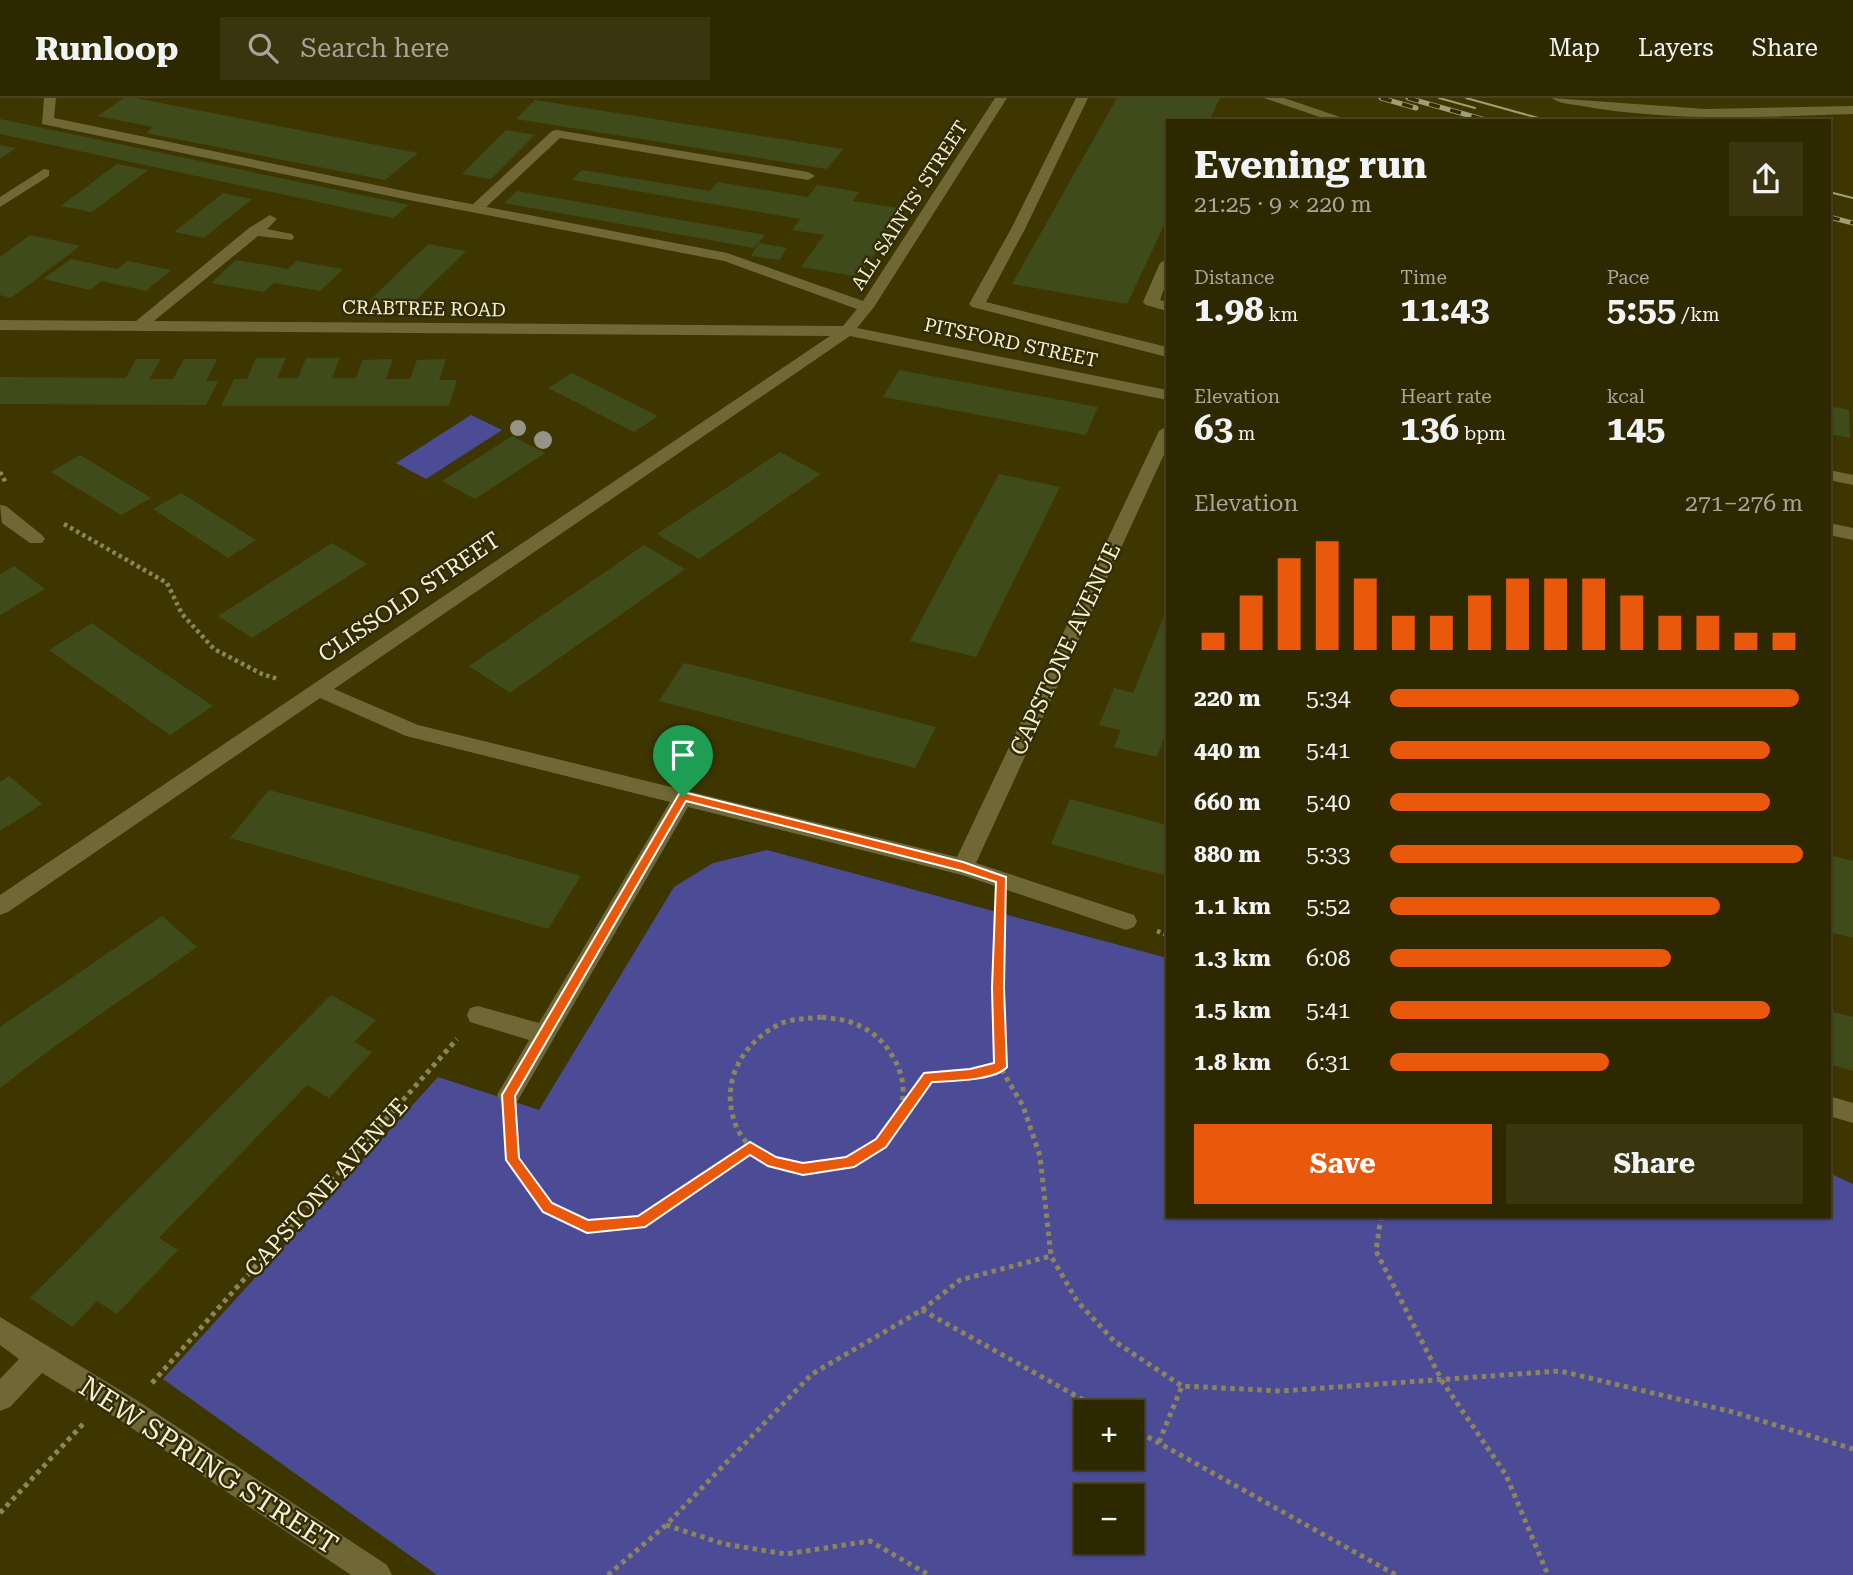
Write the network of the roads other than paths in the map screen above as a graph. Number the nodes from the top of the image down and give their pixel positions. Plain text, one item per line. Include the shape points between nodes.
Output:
1 (50, 98) edge
2 (1001, 98) edge
3 (1082, 98) edge
4 (1270, 98) edge
5 (1558, 98) edge
6 (1290, 104) junction
7 (1853, 110) edge
8 (1779, 113) junction
9 (1285, 119) edge
10 (1339, 119) edge
11 (1819, 119) edge
12 (1831, 121) edge
13 (1853, 124) edge
14 (44, 173) dead end
15 (808, 176) dead end
16 (0, 203) edge
17 (476, 209) junction
18 (270, 219) dead end
19 (254, 231) junction
20 (287, 237) dead end
21 (1166, 265) edge
22 (1166, 306) edge
23 (866, 307) junction
24 (142, 324) junction
25 (0, 325) edge
26 (847, 331) junction
27 (1166, 352) edge
28 (1166, 395) edge
29 (1166, 433) edge
30 (1831, 475) edge
31 (1853, 480) edge
32 (3, 518) edge
33 (1831, 529) edge
34 (1853, 534) edge
35 (36, 539) dead end
36 (317, 689) junction
37 (683, 797) junction
38 (963, 867) junction
39 (0, 906) edge
40 (1126, 920) dead end
41 (478, 1015) road end
42 (543, 1034) junction
43 (509, 1095) road end
44 (1831, 1106) edge
45 (1853, 1112) edge
46 (0, 1330) edge
47 (39, 1357) junction
48 (0, 1398) edge
49 (377, 1575) edge

1 - 17 street via 47,121
2 - 23 street, ALL SAINTS' STREET
3 - 27 street via 977,304
4 - 6 street
5 - 8 street via 1687,114
6 - 9 street
6 - 10 street
7 - 8 street
8 - 11 street
12 - 13 street
14 - 16 street
15 - 17 street via 557,134
17 - 23 street via 727,257
18 - 19 street
19 - 20 street
19 - 24 street
21 - 22 street via 1151,302
23 - 26 street, ALL SAINTS' STREET
24 - 25 street, CRABTREE ROAD
24 - 26 street, CRABTREE ROAD
26 - 28 street, PITSFORD STREET
26 - 36 street, CLISSOLD STREET
29 - 38 street, CAPSTONE AVENUE
30 - 31 street
32 - 35 street
33 - 34 street
36 - 37 street via 413,731
36 - 39 street, CLISSOLD STREET
37 - 38 street
37 - 42 street
38 - 40 street
41 - 42 street
42 - 43 street
44 - 45 street
46 - 47 street, NEW SPRING STREET
47 - 48 street
47 - 49 street, NEW SPRING STREET

